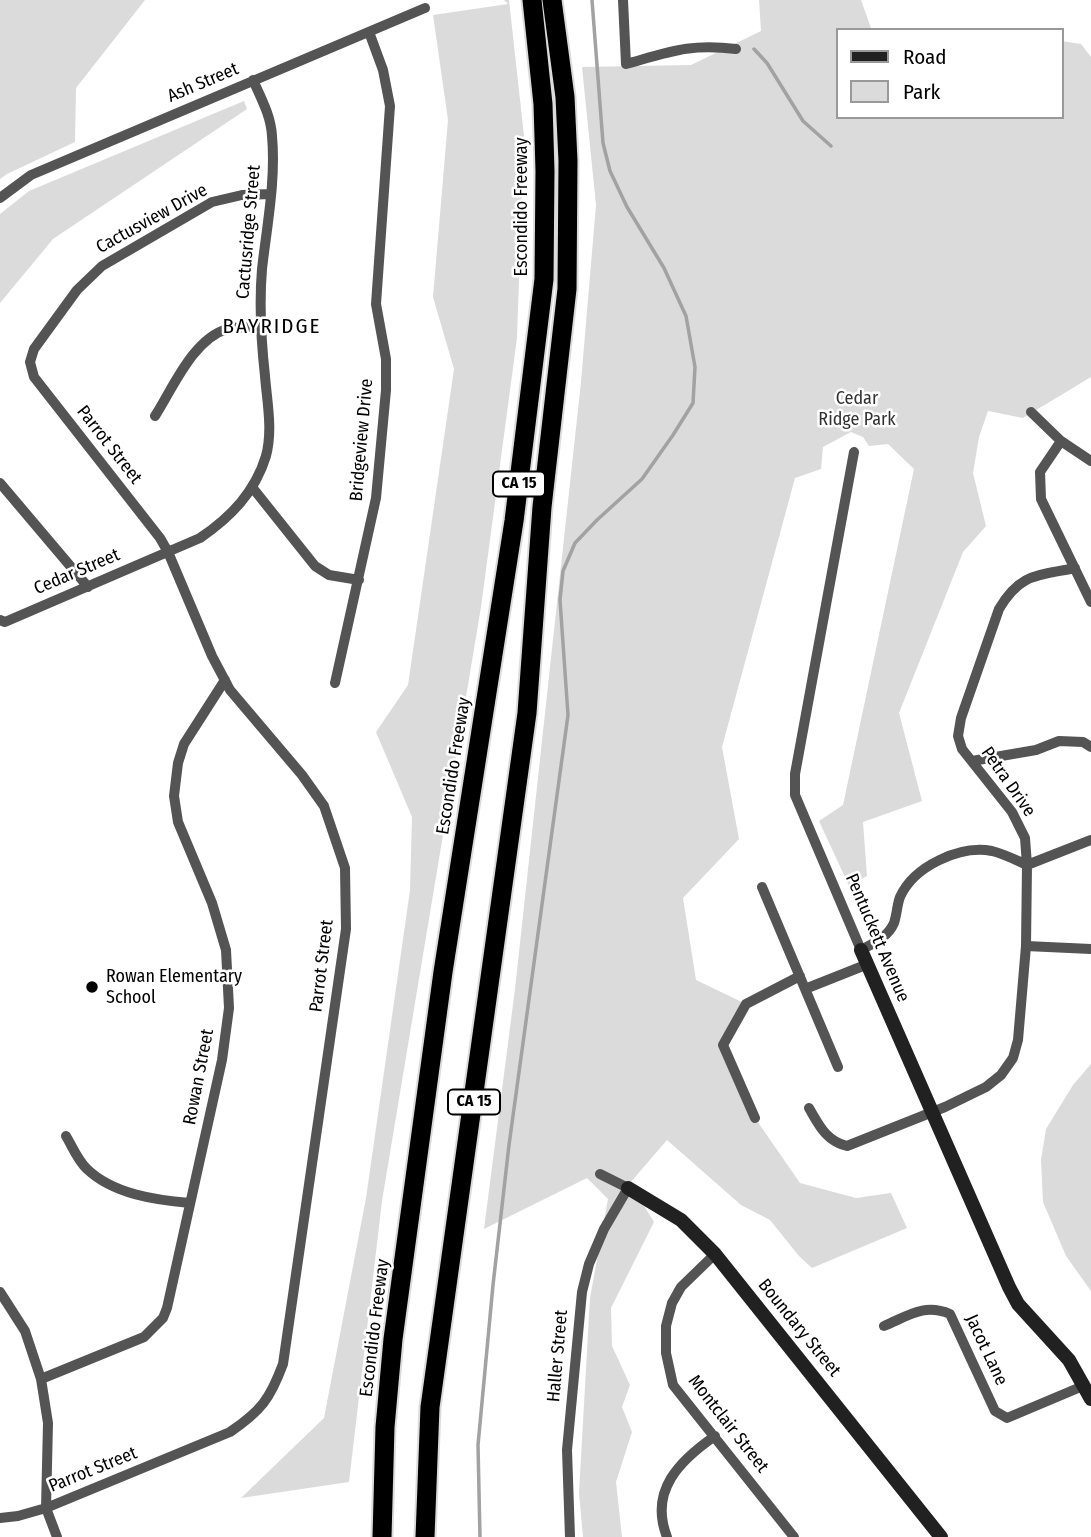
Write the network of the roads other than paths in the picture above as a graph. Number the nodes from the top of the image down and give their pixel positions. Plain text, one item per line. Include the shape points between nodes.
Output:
1 (523, 0) edge
2 (532, 0) edge
3 (552, 0) edge
4 (560, 0) edge
5 (623, 0) edge
6 (425, 8) dead end
7 (369, 32) junction
8 (736, 49) dead end
9 (253, 80) junction
10 (565, 97) junction
11 (542, 104) junction
12 (271, 194) junction
13 (0, 198) edge
14 (260, 326) junction
15 (34, 377) joint
16 (1031, 412) dead end
17 (155, 416) dead end
18 (1061, 441) junction
19 (854, 452) dead end
20 (1091, 461) edge
21 (0, 483) edge
22 (252, 487) junction
23 (168, 552) junction
24 (1075, 568) junction
25 (359, 580) junction
26 (88, 587) junction
27 (1091, 601) edge
28 (0, 620) edge
29 (225, 680) junction
30 (335, 683) dead end
31 (1091, 747) edge
32 (972, 761) junction
33 (1091, 840) edge
34 (1027, 864) junction
35 (762, 887) dead end
36 (1026, 946) junction
37 (1091, 949) edge
38 (861, 950) junction
39 (868, 964) junction
40 (800, 976) junction
41 (805, 989) junction
42 (838, 1067) dead end
43 (809, 1108) dead end
44 (932, 1112) junction
45 (755, 1118) dead end
46 (66, 1136) dead end
47 (600, 1174) dead end
48 (628, 1188) junction
49 (190, 1203) junction
50 (715, 1254) junction
51 (0, 1292) edge
52 (884, 1326) dead end
53 (41, 1379) junction
54 (1083, 1386) junction
55 (1091, 1399) edge
56 (715, 1436) junction
57 (46, 1508) junction
58 (0, 1518) edge
59 (57, 1537) edge
60 (382, 1537) edge
61 (425, 1537) edge
62 (570, 1537) edge
63 (667, 1537) edge
64 (794, 1537) edge
65 (941, 1537) edge

1 - 11 highway
2 - 11 highway, Escondido Freeway / CA 15
3 - 10 highway, CA 15
4 - 10 highway
5 - 8 street via 626,64 694,46
6 - 7 street, Ash Street
7 - 9 street, Ash Street
7 - 25 street, Bridgeview Drive via 390,106 376,304 386,359 386,390 376,498
9 - 12 street, Cactusridge Street via 272,132
9 - 13 street, Ash Street via 31,175
10 - 61 highway, CA 15 via 567,289 542,507 527,713 430,1407
11 - 60 highway, Escondido Freeway / CA 15 via 543,290 514,522 443,972 393,1339
12 - 14 street, Cactusridge Street
12 - 15 street, Cactusview Drive via 212,202 102,266 77,290 34,349 30,362
14 - 17 street via 229,329 197,347
14 - 22 street, Cactusridge Street via 270,428 266,455
15 - 23 street, Parrot Street
16 - 18 street
18 - 20 street
18 - 24 street via 1044,464 1039,483 1041,499
19 - 38 street, Pentuckett Avenue via 795,774 795,795
21 - 26 street
22 - 23 street, Cactusridge Street via 220,524
22 - 25 street via 315,566 329,575
23 - 26 street, Cedar Street
23 - 29 street, Parrot Street
24 - 27 street
24 - 32 street, Petra Drive via 1030,577 1016,585 999,609 961,718 958,736
25 - 30 street, Bridgeview Drive
26 - 28 street, Cedar Street via 5,622
29 - 49 street, Rowan Street via 184,744 174,796 178,822 212,903 229,971 222,1060
29 - 57 street, Parrot Street via 324,806 345,868 346,929 283,1364 273,1390 255,1415 230,1432
31 - 32 street via 1059,741 1036,750
32 - 34 street, Petra Drive via 1012,812 1025,838
33 - 34 street
34 - 36 street, Petra Drive
34 - 38 street via 991,851 970,851 927,867 900,897 888,933
35 - 40 street
36 - 37 street
36 - 44 street, Petra Drive via 1021,1027 1013,1058 986,1087
38 - 39 street, Pentuckett Avenue
39 - 41 street
39 - 44 street, Pentuckett Avenue
40 - 41 street
40 - 45 street via 747,1004 723,1045
41 - 42 street
43 - 44 street, Petra Drive via 825,1135 847,1146
44 - 54 street, Pentuckett Avenue via 1018,1304 1069,1360
46 - 49 street via 85,1168 108,1184 160,1200
47 - 48 street, Boundary Street
48 - 50 street, Boundary Street via 681,1220
48 - 62 street, Haller Street via 604,1228 582,1292 567,1450
49 - 53 street, Rowan Street via 163,1318 144,1337
50 - 56 street, Montclair Street via 681,1287 666,1325 673,1385
50 - 65 street, Boundary Street
51 - 53 street via 25,1331
52 - 54 street, Jacot Lane via 925,1308 950,1314 995,1411 1007,1418
53 - 57 street via 48,1423
54 - 55 street, Pentuckett Avenue
56 - 63 street via 678,1466 663,1491 661,1521
56 - 64 street, Montclair Street
57 - 58 street, Parrot Street
57 - 59 street

